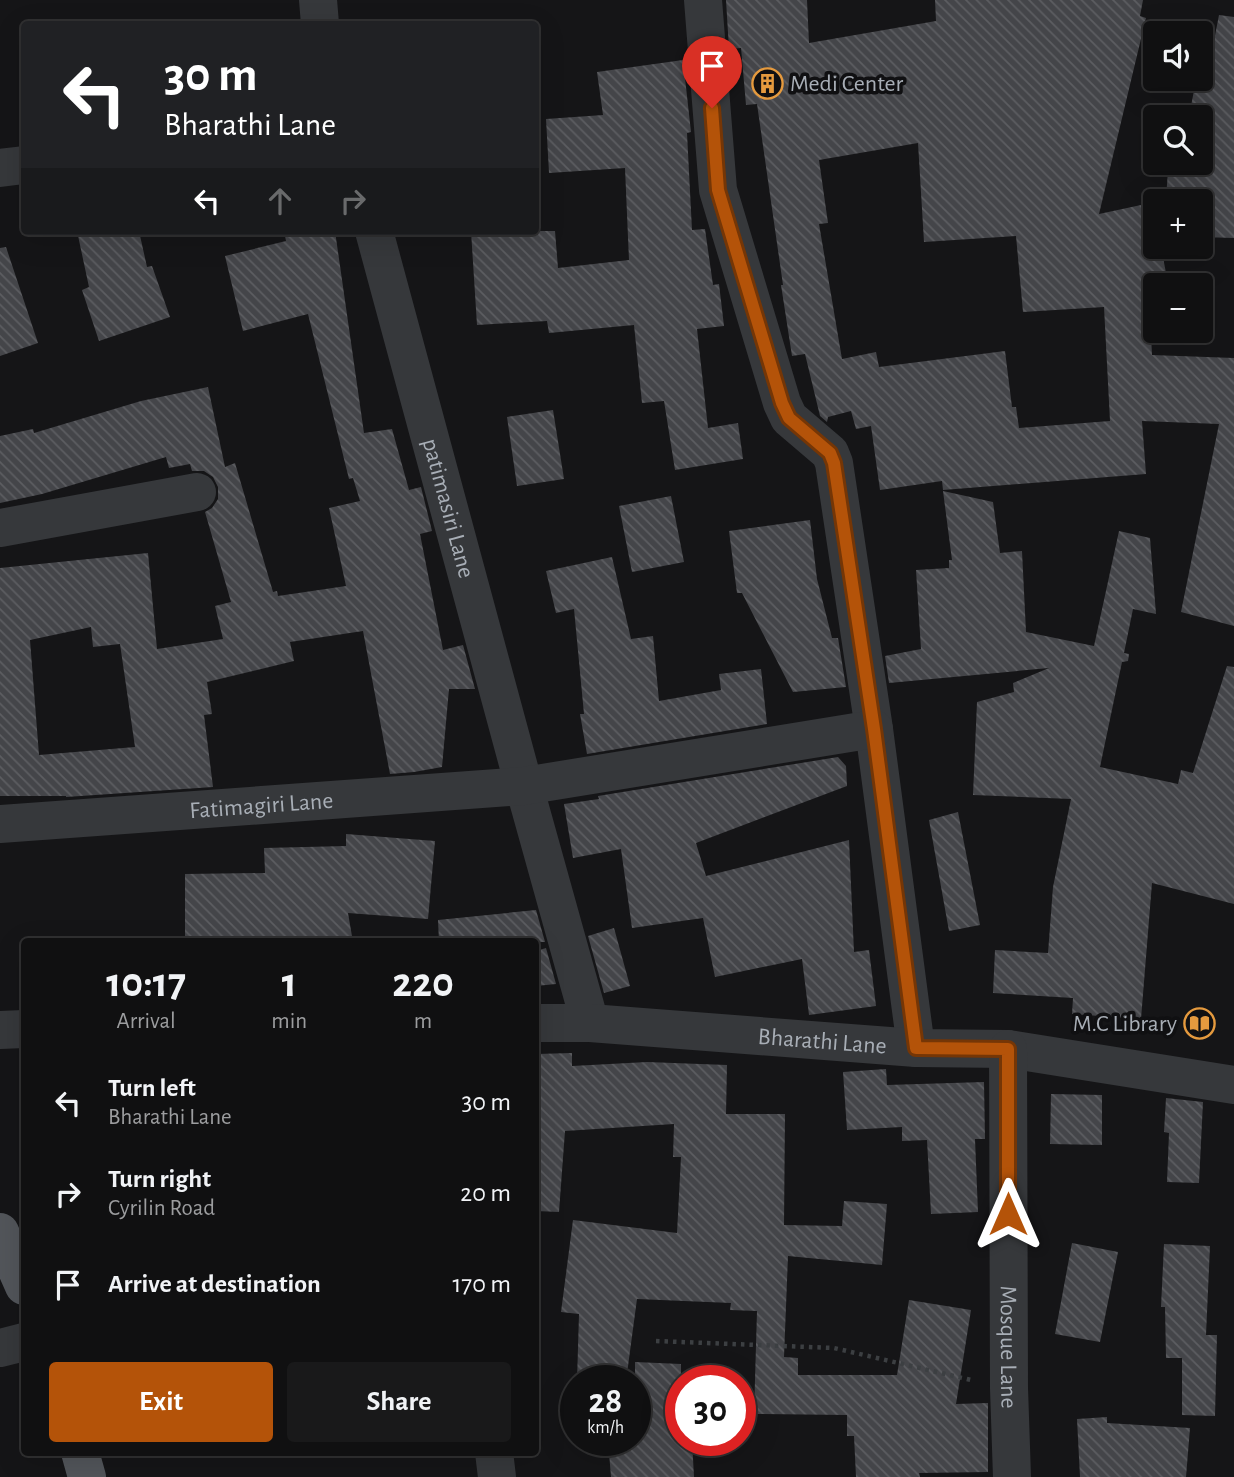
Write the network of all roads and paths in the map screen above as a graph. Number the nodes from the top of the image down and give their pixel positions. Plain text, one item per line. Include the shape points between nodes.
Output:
1 (318, 0) edge
2 (703, 0) edge
3 (320, 21) edge
4 (21, 165) edge
5 (0, 168) edge
6 (375, 235) edge
7 (197, 492) dead end
8 (0, 528) edge
9 (874, 729) junction
10 (524, 786) junction
11 (0, 824) edge
12 (539, 1023) edge
13 (590, 1023) junction
14 (0, 1030) edge
15 (21, 1030) edge
16 (916, 1048) junction
17 (1008, 1049) junction
18 (1234, 1085) edge
19 (0, 1232) edge
20 (21, 1279) edge
21 (656, 1341) dead end
22 (21, 1343) edge
23 (0, 1349) edge
24 (1009, 1388) junction
25 (81, 1456) edge
26 (494, 1456) edge
27 (87, 1477) edge
28 (497, 1477) edge
29 (1012, 1477) edge

1 - 3 street
2 - 9 street via 718,190 782,403 789,418 830,453 834,463
4 - 5 street
6 - 10 street, patimasiri Lane
7 - 8 street
9 - 10 street, Fatimagiri Lane
9 - 16 street
10 - 11 street, Fatimagiri Lane
10 - 13 street, patimasiri Lane
12 - 13 street, Bharathi Lane
13 - 16 street, Bharathi Lane
14 - 15 street
16 - 17 street, Bharathi Lane
17 - 18 street, Bharathi Lane
17 - 24 street, Mosque Lane
19 - 20 main road
21 - 24 path via 834,1348
22 - 23 street
24 - 29 street, Mosque Lane
25 - 27 main road
26 - 28 street

